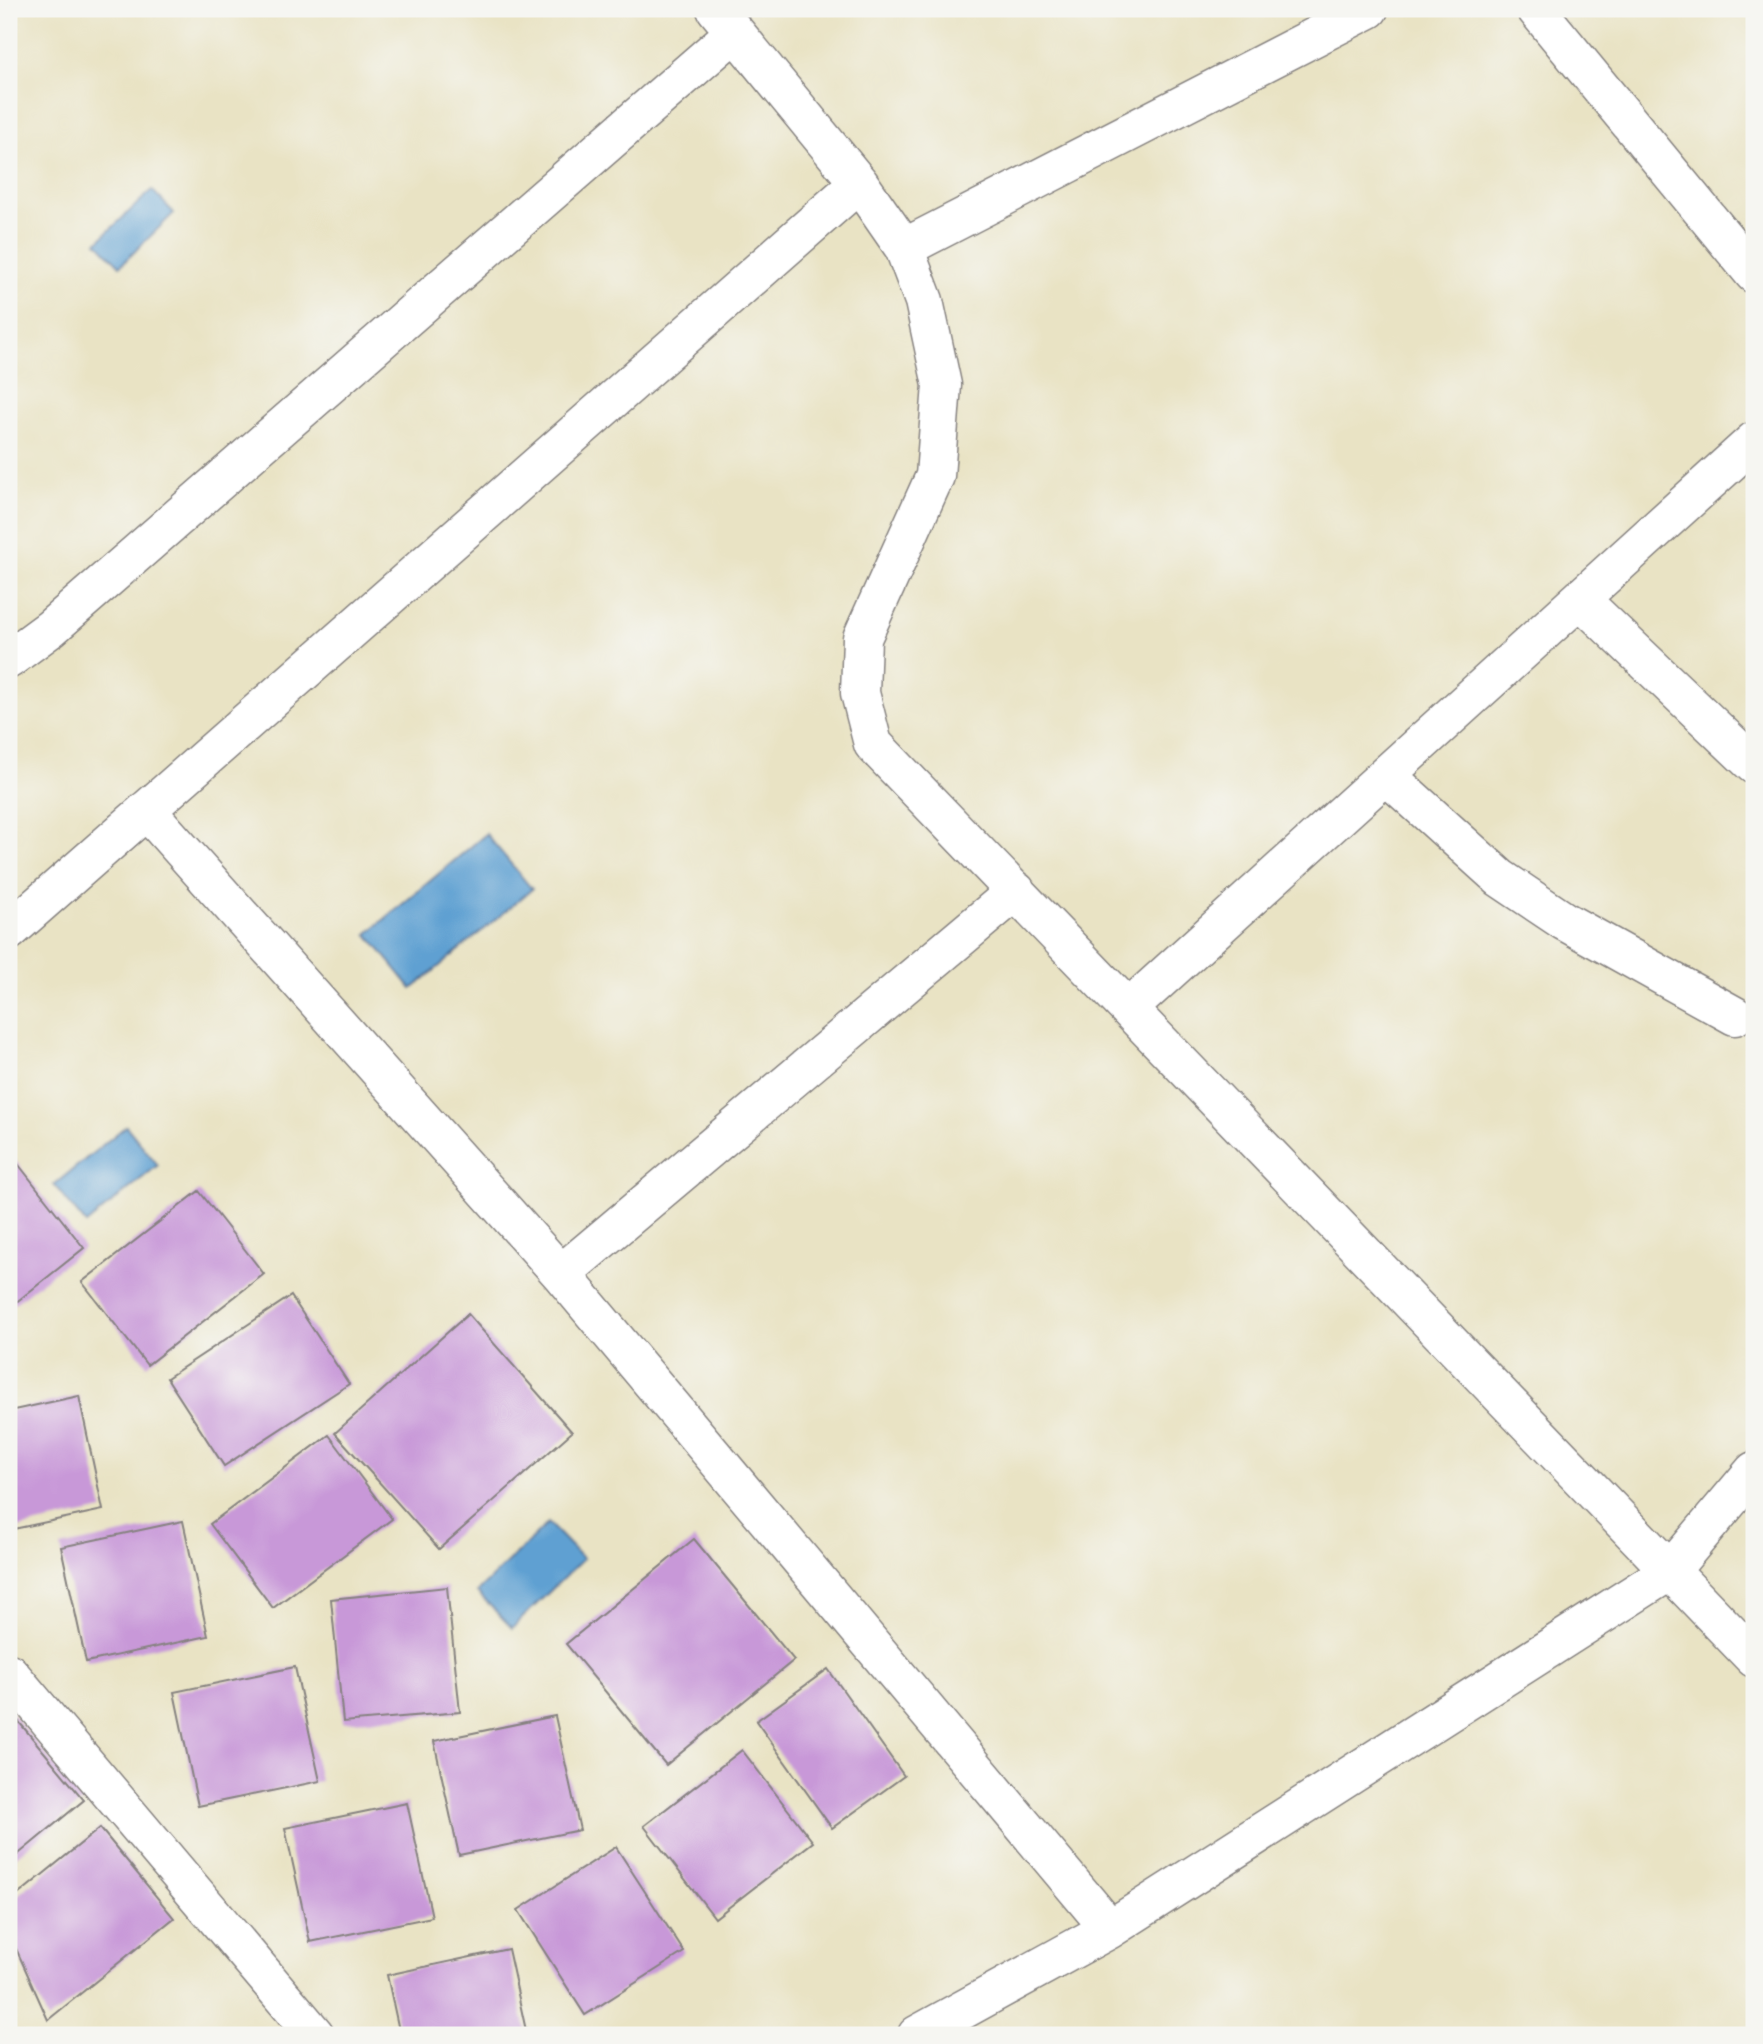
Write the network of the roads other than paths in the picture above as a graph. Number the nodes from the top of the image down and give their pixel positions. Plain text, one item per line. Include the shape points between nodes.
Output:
1 (1368, 9) edge
2 (1536, 9) edge
3 (725, 20) edge
4 (859, 183) junction
5 (904, 248) junction
6 (1754, 274) edge
7 (1754, 441) edge
8 (1580, 598) junction
9 (9, 659) edge
10 (1754, 765) edge
11 (1386, 775) junction
12 (146, 810) junction
13 (1016, 891) junction
14 (9, 931) edge
15 (1129, 1008) junction
16 (1735, 1016) dead end
17 (561, 1275) junction
18 (1754, 1471) edge
19 (1671, 1571) junction
20 (1754, 1658) edge
21 (9, 1673) edge
22 (1110, 1929) junction
23 (964, 2024) edge
24 (315, 2035) edge
25 (917, 2035) edge

1 - 5 street
2 - 6 street
3 - 4 street
3 - 9 street via 51,628
4 - 5 street
4 - 12 street
5 - 13 street via 925,301 943,385 935,476 862,638 860,693 873,744
7 - 8 street
8 - 10 street
8 - 11 street
11 - 15 street
11 - 16 street via 1500,878 1564,921
12 - 14 street
12 - 17 street
13 - 15 street
13 - 17 street
15 - 19 street
17 - 22 street
18 - 19 street
19 - 20 street
19 - 22 street
21 - 24 street
22 - 23 street
23 - 25 street

